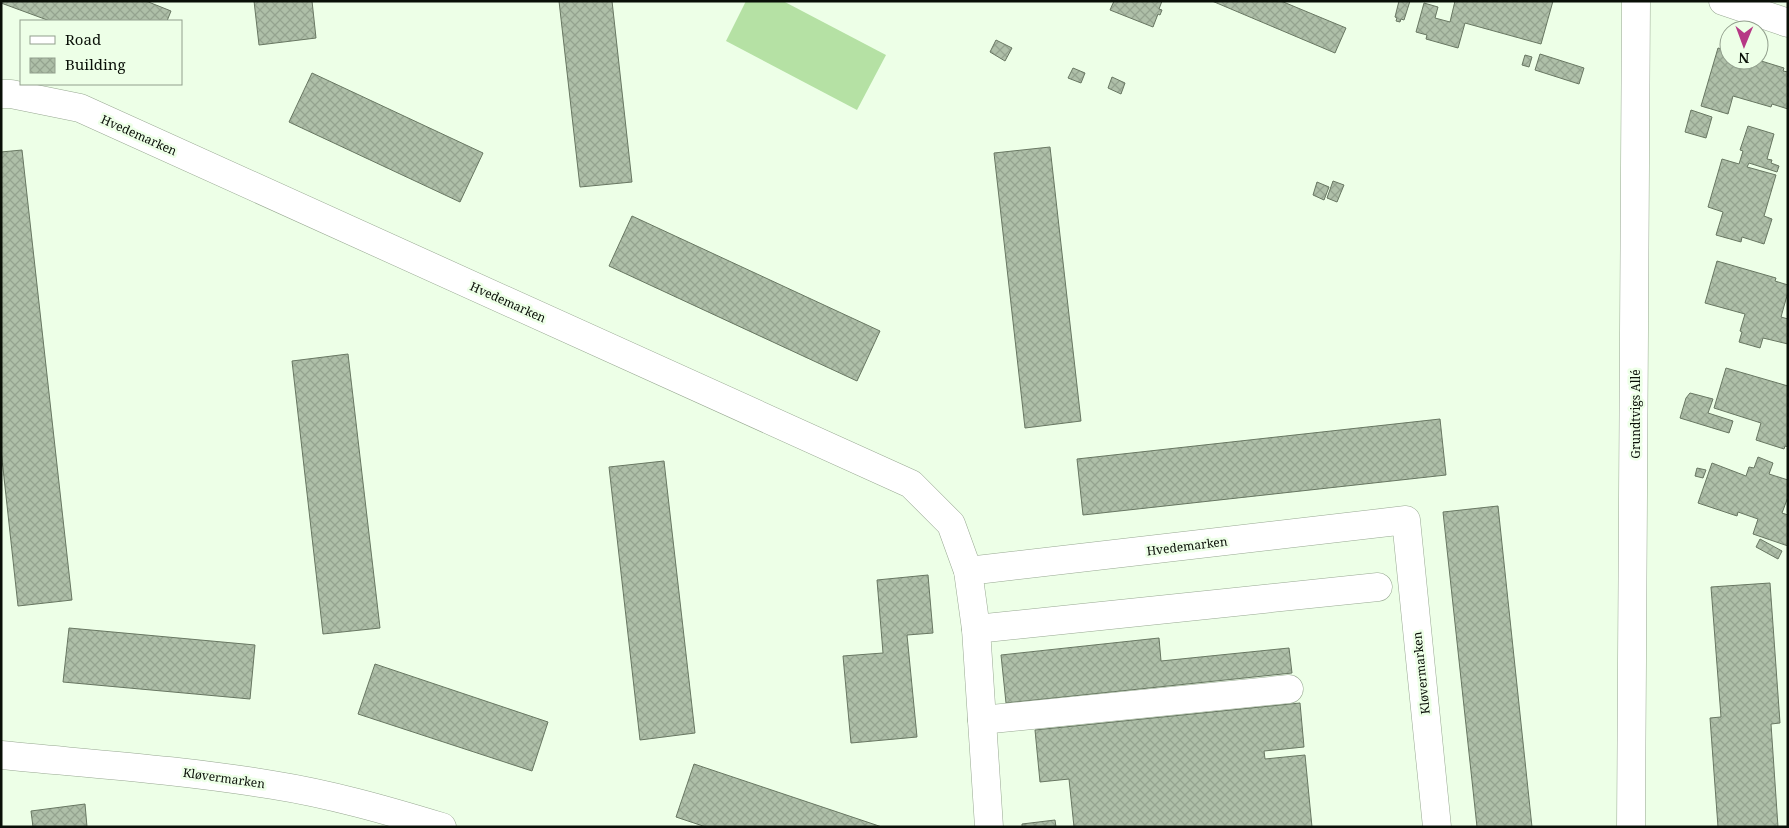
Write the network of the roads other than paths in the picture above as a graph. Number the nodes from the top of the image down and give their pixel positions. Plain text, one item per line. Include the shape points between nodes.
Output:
1 (1636, 1) edge
2 (1723, 1) edge
3 (1788, 23) edge
4 (1, 94) edge
5 (1406, 520) joint
6 (968, 571) junction
7 (1378, 587) dead end
8 (976, 629) junction
9 (1289, 688) dead end
10 (982, 720) junction
11 (1, 755) edge
12 (442, 827) edge
13 (989, 827) edge
14 (1437, 827) edge
15 (1631, 827) edge

1 - 15 street, Grundtvigs Allé
2 - 3 street
4 - 6 street, Hvedemarken via 80,108 911,484 951,524
5 - 6 street, Hvedemarken
5 - 14 street, Kløvermarken
6 - 8 street, Hvedemarken
7 - 8 street
8 - 10 street, Hvedemarken
9 - 10 street
10 - 13 street, Hvedemarken
11 - 12 street, Kløvermarken via 171,771 273,785 353,801

